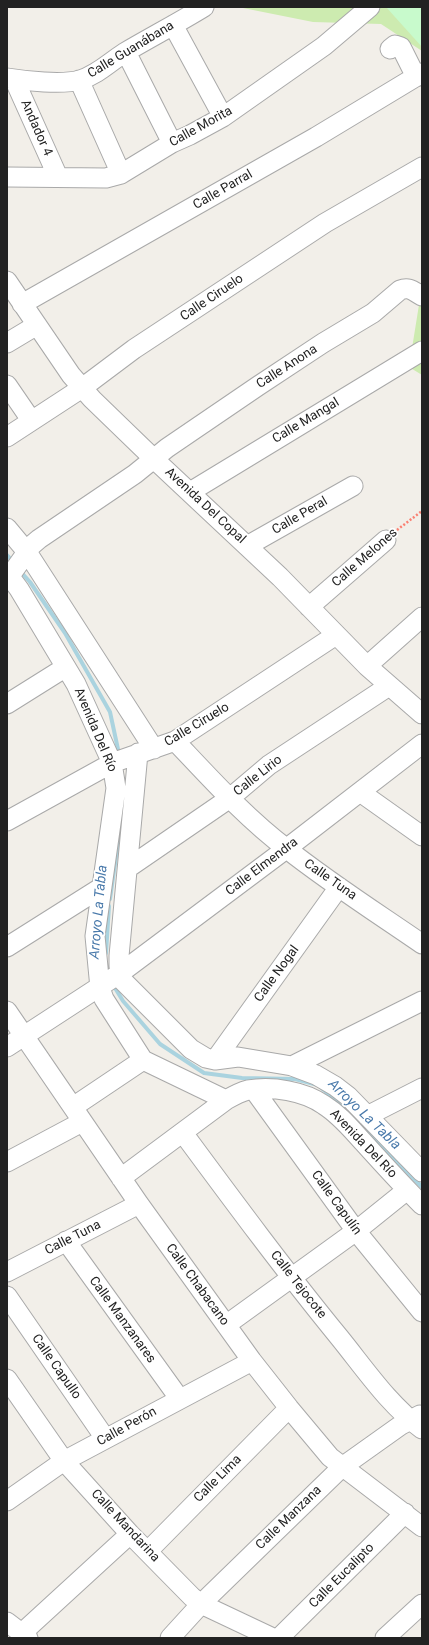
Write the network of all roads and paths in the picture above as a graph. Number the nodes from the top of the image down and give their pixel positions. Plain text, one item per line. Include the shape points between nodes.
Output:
1 (204, 7) edge
2 (370, 7) edge
3 (173, 25) junction
4 (390, 49) dead end
5 (126, 52) junction
6 (419, 75) edge
7 (11, 79) edge
8 (79, 80) junction
9 (223, 117) junction
10 (172, 142) junction
11 (422, 167) edge
12 (121, 174) junction
13 (7, 177) edge
14 (58, 177) junction
15 (7, 281) edge
16 (422, 296) edge
17 (22, 304) junction
18 (36, 325) junction
19 (7, 343) edge
20 (422, 351) edge
21 (7, 385) edge
22 (82, 388) junction
23 (32, 420) junction
24 (8, 433) edge
25 (154, 459) junction
26 (353, 486) dead end
27 (190, 492) junction
28 (422, 511) edge
29 (7, 528) edge
30 (386, 540) joint
31 (248, 546) junction
32 (15, 568) edge
33 (309, 607) junction
34 (422, 617) edge
35 (336, 635) junction
36 (367, 666) junction
37 (66, 667) junction
38 (389, 686) junction
39 (7, 704) edge
40 (422, 714) edge
41 (175, 741) junction
42 (422, 744) edge
43 (129, 757) junction
44 (360, 792) junction
45 (230, 798) junction
46 (7, 820) edge
47 (422, 836) edge
48 (286, 849) junction
49 (128, 868) junction
50 (102, 887) junction
51 (339, 887) junction
52 (422, 944) edge
53 (7, 947) edge
54 (111, 980) junction
55 (422, 1002) edge
56 (7, 1011) edge
57 (24, 1037) junction
58 (7, 1047) edge
59 (143, 1060) junction
60 (215, 1060) junction
61 (292, 1066) junction
62 (422, 1088) edge
63 (254, 1090) junction
64 (226, 1100) junction
65 (77, 1114) junction
66 (367, 1116) junction
67 (183, 1133) junction
68 (7, 1162) edge
69 (422, 1172) edge
70 (122, 1178) junction
71 (407, 1190) junction
72 (139, 1204) junction
73 (422, 1205) edge
74 (356, 1231) junction
75 (66, 1241) junction
76 (7, 1272) edge
77 (292, 1279) junction
78 (7, 1296) edge
79 (422, 1312) edge
80 (226, 1325) junction
81 (252, 1361) junction
82 (7, 1379) edge
83 (179, 1398) junction
84 (289, 1408) junction
85 (418, 1421) edge
86 (105, 1438) junction
87 (64, 1461) junction
88 (342, 1467) junction
89 (7, 1501) edge
90 (404, 1514) junction
91 (422, 1527) edge
92 (130, 1534) junction
93 (148, 1551) junction
94 (201, 1604) junction
95 (422, 1604) edge
96 (7, 1622) edge
97 (25, 1636) edge
98 (170, 1638) edge
99 (273, 1638) edge
100 (279, 1638) edge
101 (385, 1638) edge

1 - 3 street, Calle Guanábana
2 - 9 street, Calle Morita via 324,46
3 - 5 street, Calle Guanábana
3 - 9 street
4 - 6 street via 395,45 401,48
5 - 8 street, Calle Guanábana via 99,71
5 - 10 street
6 - 17 street, Calle Parral via 316,137
7 - 8 street, Calle Guanábana via 59,82
7 - 14 street, Andador 4
8 - 12 street
9 - 10 street, Calle Morita
10 - 12 street, Calle Morita
11 - 22 street, Calle Ciruelo via 325,223 134,350
12 - 14 street, Calle Morita via 106,178
13 - 14 street, Calle Morita
15 - 17 street, Avenida Del Copal
16 - 25 street, Calle Anona via 412,289 400,290 373,313 258,386
17 - 18 street, Avenida Del Copal
18 - 19 street
18 - 22 street, Avenida Del Copal
20 - 27 street, Calle Mangal
21 - 23 street
22 - 23 street, Calle Ciruelo
22 - 25 street, Avenida Del Copal
23 - 24 street, Calle Ciruelo
25 - 27 street, Avenida Del Copal
25 - 32 street via 40,538
26 - 31 street, Calle Peral
27 - 31 street, Avenida Del Copal
28 - 30 path, Calle Melones
29 - 32 street, Avenida Del Río
30 - 33 street, Calle Melones
31 - 33 street, Avenida Del Copal
32 - 37 street, Avenida Del Río
32 - 43 street, Avenida Del Río
33 - 35 street, Avenida Del Copal
34 - 36 street
35 - 36 street, Avenida Del Copal
35 - 41 street, Calle Ciruelo
36 - 38 street, Avenida Del Copal
37 - 39 street
37 - 43 street, Avenida Del Río
38 - 40 street, Avenida Del Copal
38 - 45 street, Calle Lirio via 270,765
41 - 43 street, Calle Ciruelo
41 - 45 street, Calle Tuna
42 - 44 street, Calle Elmendra
43 - 46 street, Calle Ciruelo
43 - 49 street, Avenida Del Río
43 - 50 street, Avenida Del Río via 116,788
44 - 47 street
44 - 48 street, Calle Elmendra
45 - 48 street, Calle Tuna
45 - 49 street, Calle Lirio
48 - 51 street, Calle Tuna
48 - 54 street, Calle Elmendra
49 - 54 street, Avenida Del Río via 119,956
50 - 53 street
50 - 54 street, Avenida Del Río via 95,936
51 - 52 street, Calle Tuna
51 - 60 street, Calle Nogal
54 - 57 street, Calle Elmendra
54 - 59 street, Avenida Del Río via 104,999
54 - 60 street, Avenida Del Río via 128,987 191,1049
55 - 61 street
56 - 57 street, Calle Chabacano
57 - 58 street, Calle Elmendra
57 - 65 street, Calle Chabacano
59 - 64 street
59 - 65 street
60 - 61 street, Avenida Del Río via 238,1057
61 - 66 street, Avenida Del Río via 336,1086
62 - 66 street
63 - 64 street, Avenida Del Río via 238,1093
63 - 71 street, Avenida Del Río via 294,1092 325,1105 342,1118
63 - 74 street, Calle Capulín
64 - 67 street
65 - 68 street
65 - 70 street, Calle Chabacano
66 - 69 street, Avenida Del Río
67 - 70 street
67 - 77 street, Calle Tejocote
70 - 72 street, Calle Chabacano
71 - 73 street, Avenida Del Río
71 - 74 street
72 - 75 street, Calle Tuna
72 - 80 street, Calle Chabacano
74 - 77 street
74 - 79 street, Calle Capulín
75 - 76 street, Calle Tuna
75 - 83 street, Calle Manzanares
77 - 80 street
77 - 85 street, Calle Tejocote via 386,1395
78 - 86 street, Calle Capullo
80 - 81 street, Calle Chabacano
81 - 83 street, Calle Perón
81 - 84 street, Calle Chabacano
82 - 87 street, Calle Mandarina
83 - 86 street, Calle Perón
84 - 88 street, Calle Chabacano via 330,1457
84 - 93 street, Calle Lima
85 - 88 street, Calle Manzana via 401,1425
86 - 87 street, Calle Perón
87 - 89 street, Calle Perón
87 - 92 street, Calle Mandarina
88 - 90 street, Calle Chabacano
88 - 94 street, Calle Manzana
90 - 91 street, Calle Chabacano
90 - 100 street, Calle Eucalipto
92 - 93 street, Calle Mandarina
92 - 97 street
93 - 94 street, Calle Mandarina via 192,1598
94 - 98 street, Calle Manzana
94 - 99 street, Calle Mandarina
95 - 101 street
96 - 97 street

